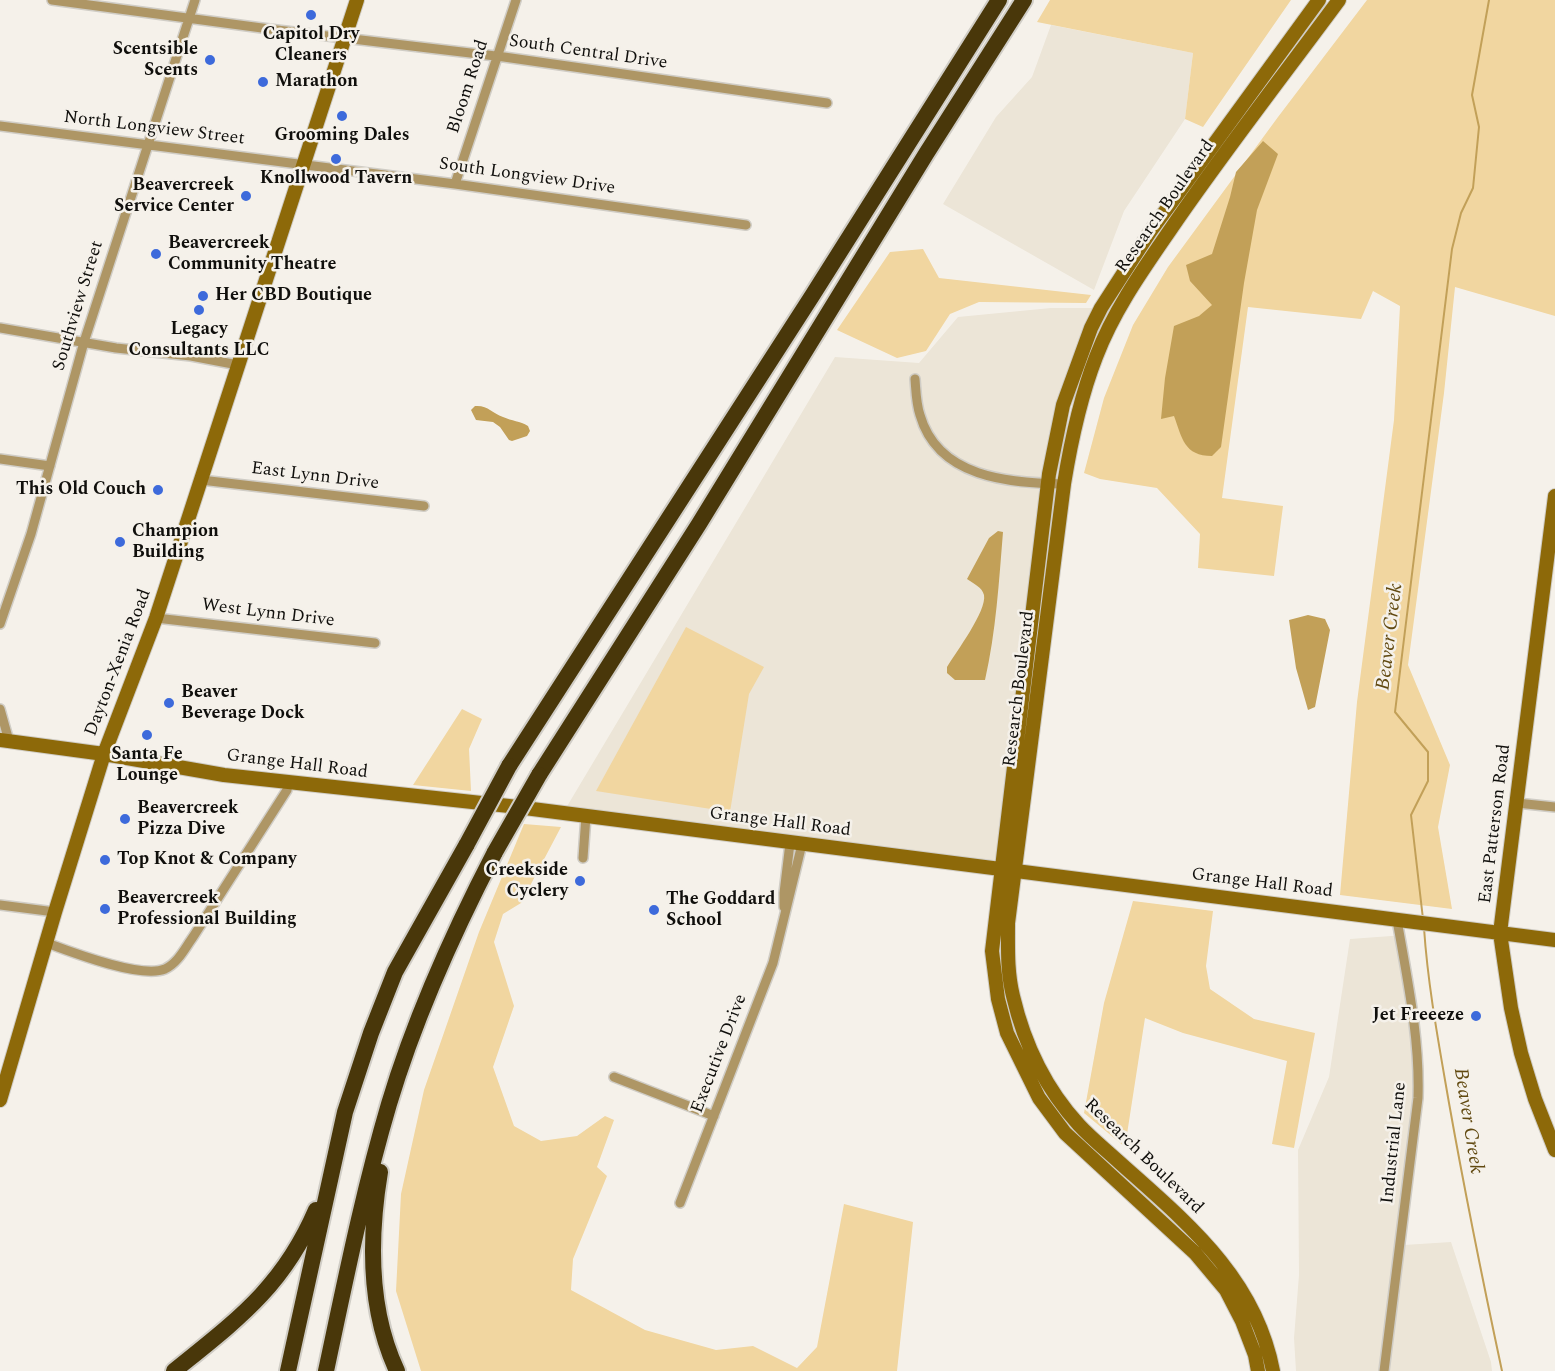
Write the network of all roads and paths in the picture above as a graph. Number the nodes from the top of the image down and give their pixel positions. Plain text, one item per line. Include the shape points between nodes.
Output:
1 (52, 0) edge
2 (195, 0) edge
3 (357, 0) edge
4 (516, 0) edge
5 (999, 0) edge
6 (1024, 0) edge
7 (1319, 0) edge
8 (1338, 0) edge
9 (190, 19) junction
10 (345, 38) junction
11 (497, 57) junction
12 (827, 103) dead end
13 (0, 126) edge
14 (149, 145) junction
15 (303, 166) junction
16 (455, 184) junction
17 (746, 225) dead end
18 (0, 328) edge
19 (84, 342) junction
20 (238, 365) junction
21 (915, 378) dead end
22 (0, 459) edge
23 (50, 466) junction
24 (201, 480) junction
25 (1048, 484) junction
26 (1064, 484) junction
27 (1555, 496) edge
28 (424, 507) dead end
29 (3, 605) edge
30 (156, 618) junction
31 (0, 624) edge
32 (375, 643) dead end
33 (0, 709) edge
34 (4, 741) edge
35 (104, 754) junction
36 (288, 783) junction
37 (1516, 803) junction
38 (1555, 807) edge
39 (586, 816) junction
40 (796, 844) junction
41 (583, 858) dead end
42 (1008, 870) junction
43 (438, 895) junction
44 (472, 897) junction
45 (0, 905) edge
46 (55, 912) junction
47 (1397, 920) junction
48 (1500, 933) junction
49 (1555, 940) edge
50 (46, 943) junction
51 (614, 1077) dead end
52 (0, 1100) edge
53 (714, 1116) junction
54 (1555, 1150) edge
55 (328, 1185) junction
56 (680, 1203) dead end
57 (174, 1371) edge
58 (288, 1371) edge
59 (295, 1371) edge
60 (326, 1371) edge
61 (397, 1371) edge
62 (1258, 1371) edge
63 (1273, 1371) edge
64 (1384, 1371) edge

1 - 9 street, South Central Drive
2 - 9 street, Southview Street
3 - 10 main road, Dayton-Xenia Road
4 - 11 street, Bloom Road
5 - 43 highway, bridge via 509,766
6 - 44 highway, bridge via 539,776
7 - 25 main road, Research Boulevard via 1150,232 1101,308 1063,405
8 - 26 main road, Research Boulevard via 1130,288 1096,356 1071,440
9 - 10 street, South Central Drive
9 - 14 street, Southview Street
10 - 11 street, South Central Drive
10 - 15 main road, Dayton-Xenia Road
11 - 12 street, South Central Drive
11 - 16 street, Bloom Road
13 - 14 street, North Longview Street
14 - 15 street, North Longview Street
14 - 19 street, Southview Street
15 - 16 street, South Longview Drive
15 - 20 main road, Dayton-Xenia Road
16 - 17 street, South Longview Drive
18 - 19 street
19 - 20 street
19 - 23 street, Southview Street
20 - 24 main road, Dayton-Xenia Road
21 - 25 street via 923,424 949,459 985,476
22 - 23 street
23 - 29 street, Southview Street via 31,534
24 - 28 street, East Lynn Drive
24 - 30 main road, Dayton-Xenia Road
25 - 26 street
25 - 42 main road, Research Boulevard
26 - 42 main road, Research Boulevard
27 - 37 main road, East Patterson Road
29 - 31 street, Southview Street
30 - 32 street, West Lynn Drive
30 - 35 main road, Dayton-Xenia Road
33 - 34 street
34 - 35 main road, Grange Hall Road
35 - 36 main road, Grange Hall Road via 224,776
35 - 46 main road, Dayton-Xenia Road
36 - 39 main road, Grange Hall Road
36 - 50 street via 193,937 167,968 135,970
37 - 38 street
37 - 48 main road, East Patterson Road
39 - 40 main road, Grange Hall Road
39 - 41 street
40 - 42 main road, Grange Hall Road
40 - 53 street, Executive Drive via 773,963
42 - 47 main road, Grange Hall Road
42 - 62 main road, Research Boulevard via 992,951 998,999 1023,1069 1065,1133 1195,1253 1226,1290 1242,1321
42 - 63 main road, Research Boulevard via 1008,962 1013,995 1040,1071 1079,1125 1219,1257 1258,1322
43 - 55 highway via 395,972 371,1032 345,1112
43 - 59 highway via 394,994 360,1092
44 - 60 highway via 417,1020 389,1103
44 - 61 highway via 413,1054 377,1190 375,1293 383,1334
45 - 46 street
46 - 50 main road, Dayton-Xenia Road
47 - 48 main road, Grange Hall Road
47 - 64 street, Industrial Lane via 1419,1081
48 - 49 main road, Grange Hall Road
48 - 54 main road, East Patterson Road via 1515,1027 1535,1099
50 - 52 main road, Dayton-Xenia Road
51 - 53 street
53 - 56 street, Executive Drive
55 - 57 highway via 298,1247 274,1282
55 - 58 highway

